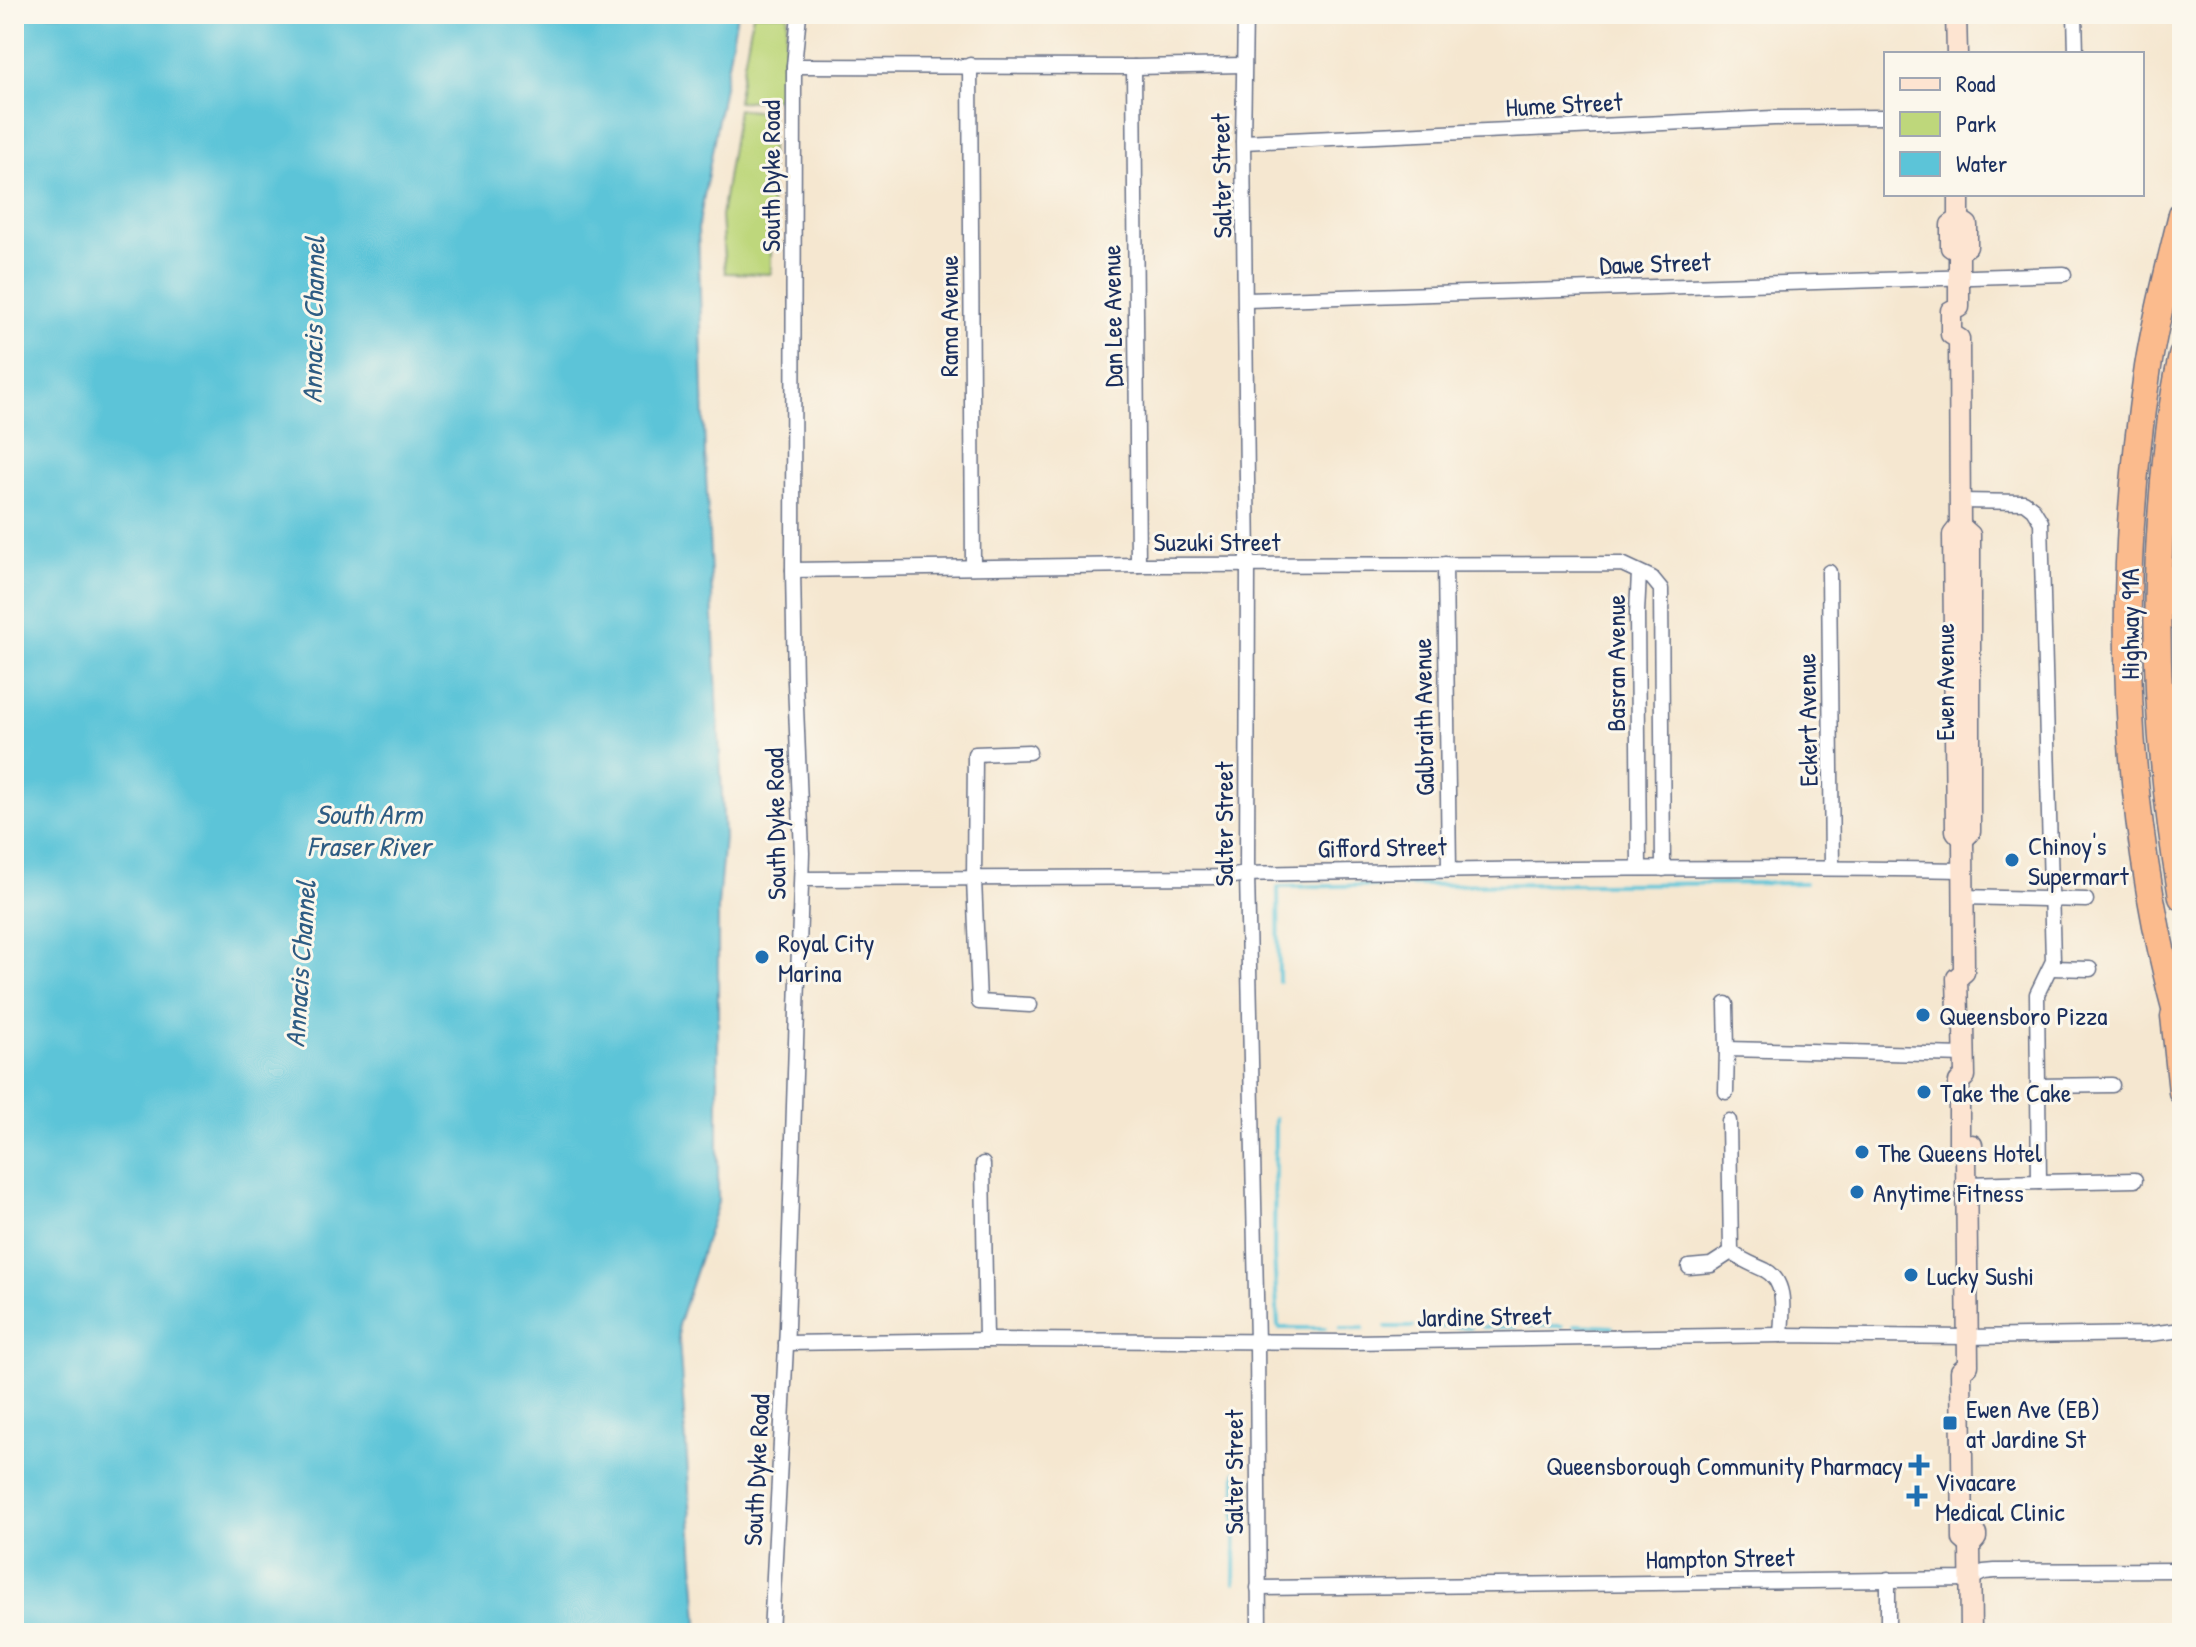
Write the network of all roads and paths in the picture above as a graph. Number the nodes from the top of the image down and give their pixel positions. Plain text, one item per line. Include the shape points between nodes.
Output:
1 (799, 14) edge
2 (1245, 14) edge
3 (1956, 14) edge
4 (2075, 14) edge
5 (1957, 52) edge
6 (2076, 52) edge
7 (970, 65) junction
8 (1244, 65) junction
9 (794, 66) junction
10 (1134, 67) junction
11 (1884, 117) edge
12 (1243, 142) junction
13 (1959, 196) edge
14 (2182, 214) edge
15 (2064, 274) dead end
16 (1959, 277) junction
17 (1247, 300) junction
18 (2182, 356) edge
19 (1960, 501) junction
20 (1445, 564) junction
21 (1138, 565) junction
22 (1248, 565) junction
23 (973, 567) junction
24 (793, 570) junction
25 (1829, 572) dead end
26 (1639, 573) junction
27 (1029, 752) dead end
28 (1639, 868) junction
29 (1832, 868) junction
30 (1663, 869) junction
31 (1449, 870) junction
32 (1963, 870) junction
33 (1247, 874) junction
34 (802, 879) junction
35 (974, 879) junction
36 (1963, 897) junction
37 (2182, 897) edge
38 (2050, 899) junction
39 (2086, 900) dead end
40 (2051, 968) junction
41 (2090, 969) dead end
42 (2173, 1000) junction
43 (1726, 1004) dead end
44 (1030, 1005) dead end
45 (2182, 1034) edge
46 (1727, 1049) junction
47 (1965, 1055) junction
48 (2112, 1085) dead end
49 (2038, 1086) junction
50 (1726, 1092) dead end
51 (2182, 1092) edge
52 (1729, 1121) dead end
53 (983, 1164) dead end
54 (2135, 1180) dead end
55 (2039, 1182) junction
56 (1966, 1184) junction
57 (1731, 1252) junction
58 (1689, 1267) dead end
59 (2182, 1330) edge
60 (1781, 1335) junction
61 (1967, 1337) junction
62 (986, 1340) junction
63 (1257, 1342) junction
64 (786, 1343) junction
65 (2182, 1570) edge
66 (1888, 1579) junction
67 (1970, 1579) junction
68 (1258, 1588) junction
69 (771, 1633) edge
70 (1259, 1633) edge
71 (1888, 1633) edge
72 (1971, 1633) edge

1 - 9 street, South Dyke Road
2 - 8 street, Salter Street
3 - 5 street
4 - 6 street
7 - 9 street
7 - 10 street
7 - 23 street, Rama Avenue
8 - 10 street
8 - 12 street, Salter Street
9 - 24 street, South Dyke Road
10 - 21 street, Dan Lee Avenue
11 - 12 street, Hume Street
12 - 17 street, Salter Street
13 - 16 street, Ewen Avenue via 1959,220 1951,225
14 - 42 highway, Highway 91A via 2149,365 2133,485 2127,632 2140,821
15 - 16 street, Dawe Street
16 - 17 street, Dawe Street
16 - 19 street, Ewen Avenue via 1959,307 1951,311 1951,334 1959,339
17 - 22 street, Salter Street
18 - 37 highway, Highway 91A via 2164,475 2156,587 2163,763
19 - 32 street, Ewen Avenue via 1960,526 1970,535 1970,832 1963,839
19 - 38 street via 2024,502 2041,522
20 - 22 street, Suzuki Street
20 - 26 street, Suzuki Street via 1622,564
20 - 31 street, Galbraith Avenue
21 - 22 street, Suzuki Street
21 - 23 street, Suzuki Street
22 - 33 street, Salter Street
23 - 24 street, Suzuki Street
24 - 34 street, South Dyke Road
25 - 29 street, Eckert Avenue
26 - 28 street, Basran Avenue
26 - 30 street, Basran Avenue via 1661,589
27 - 35 street via 975,754
28 - 30 street, Gifford Street
28 - 31 street, Gifford Street
29 - 30 street, Gifford Street
29 - 32 street, Gifford Street
31 - 33 street, Gifford Street
32 - 36 street, Ewen Avenue
33 - 35 street, Gifford Street
33 - 63 street, Salter Street
34 - 35 street, Gifford Street
34 - 64 street, South Dyke Road
35 - 44 street via 979,1002
36 - 38 street
36 - 47 street, Ewen Avenue via 1964,972 1957,978 1957,1002
38 - 39 street
38 - 40 street
40 - 41 street
40 - 49 street via 2037,994
42 - 45 highway, Highway 91A
42 - 51 highway
43 - 46 street
46 - 47 street
46 - 50 street
47 - 56 street, Ewen Avenue via 1965,1076 1959,1082 1959,1149 1966,1155
48 - 49 street
49 - 55 street
52 - 57 street
53 - 62 street
54 - 55 street
55 - 56 street
56 - 61 street, Ewen Avenue
57 - 58 street via 1711,1265
57 - 60 street via 1780,1285
59 - 61 street, Jardine Street
60 - 61 street, Jardine Street
60 - 63 street, Jardine Street
61 - 67 street, Ewen Avenue via 1968,1365 1961,1371 1963,1539 1970,1545
62 - 63 street, Jardine Street
62 - 64 street, Jardine Street
63 - 68 street, Salter Street
64 - 69 street, South Dyke Road
65 - 67 street, Hampton Street via 1995,1571
66 - 67 street, Hampton Street
66 - 68 street, Hampton Street
66 - 71 street
67 - 72 street, Ewen Avenue
68 - 70 street, Salter Street

